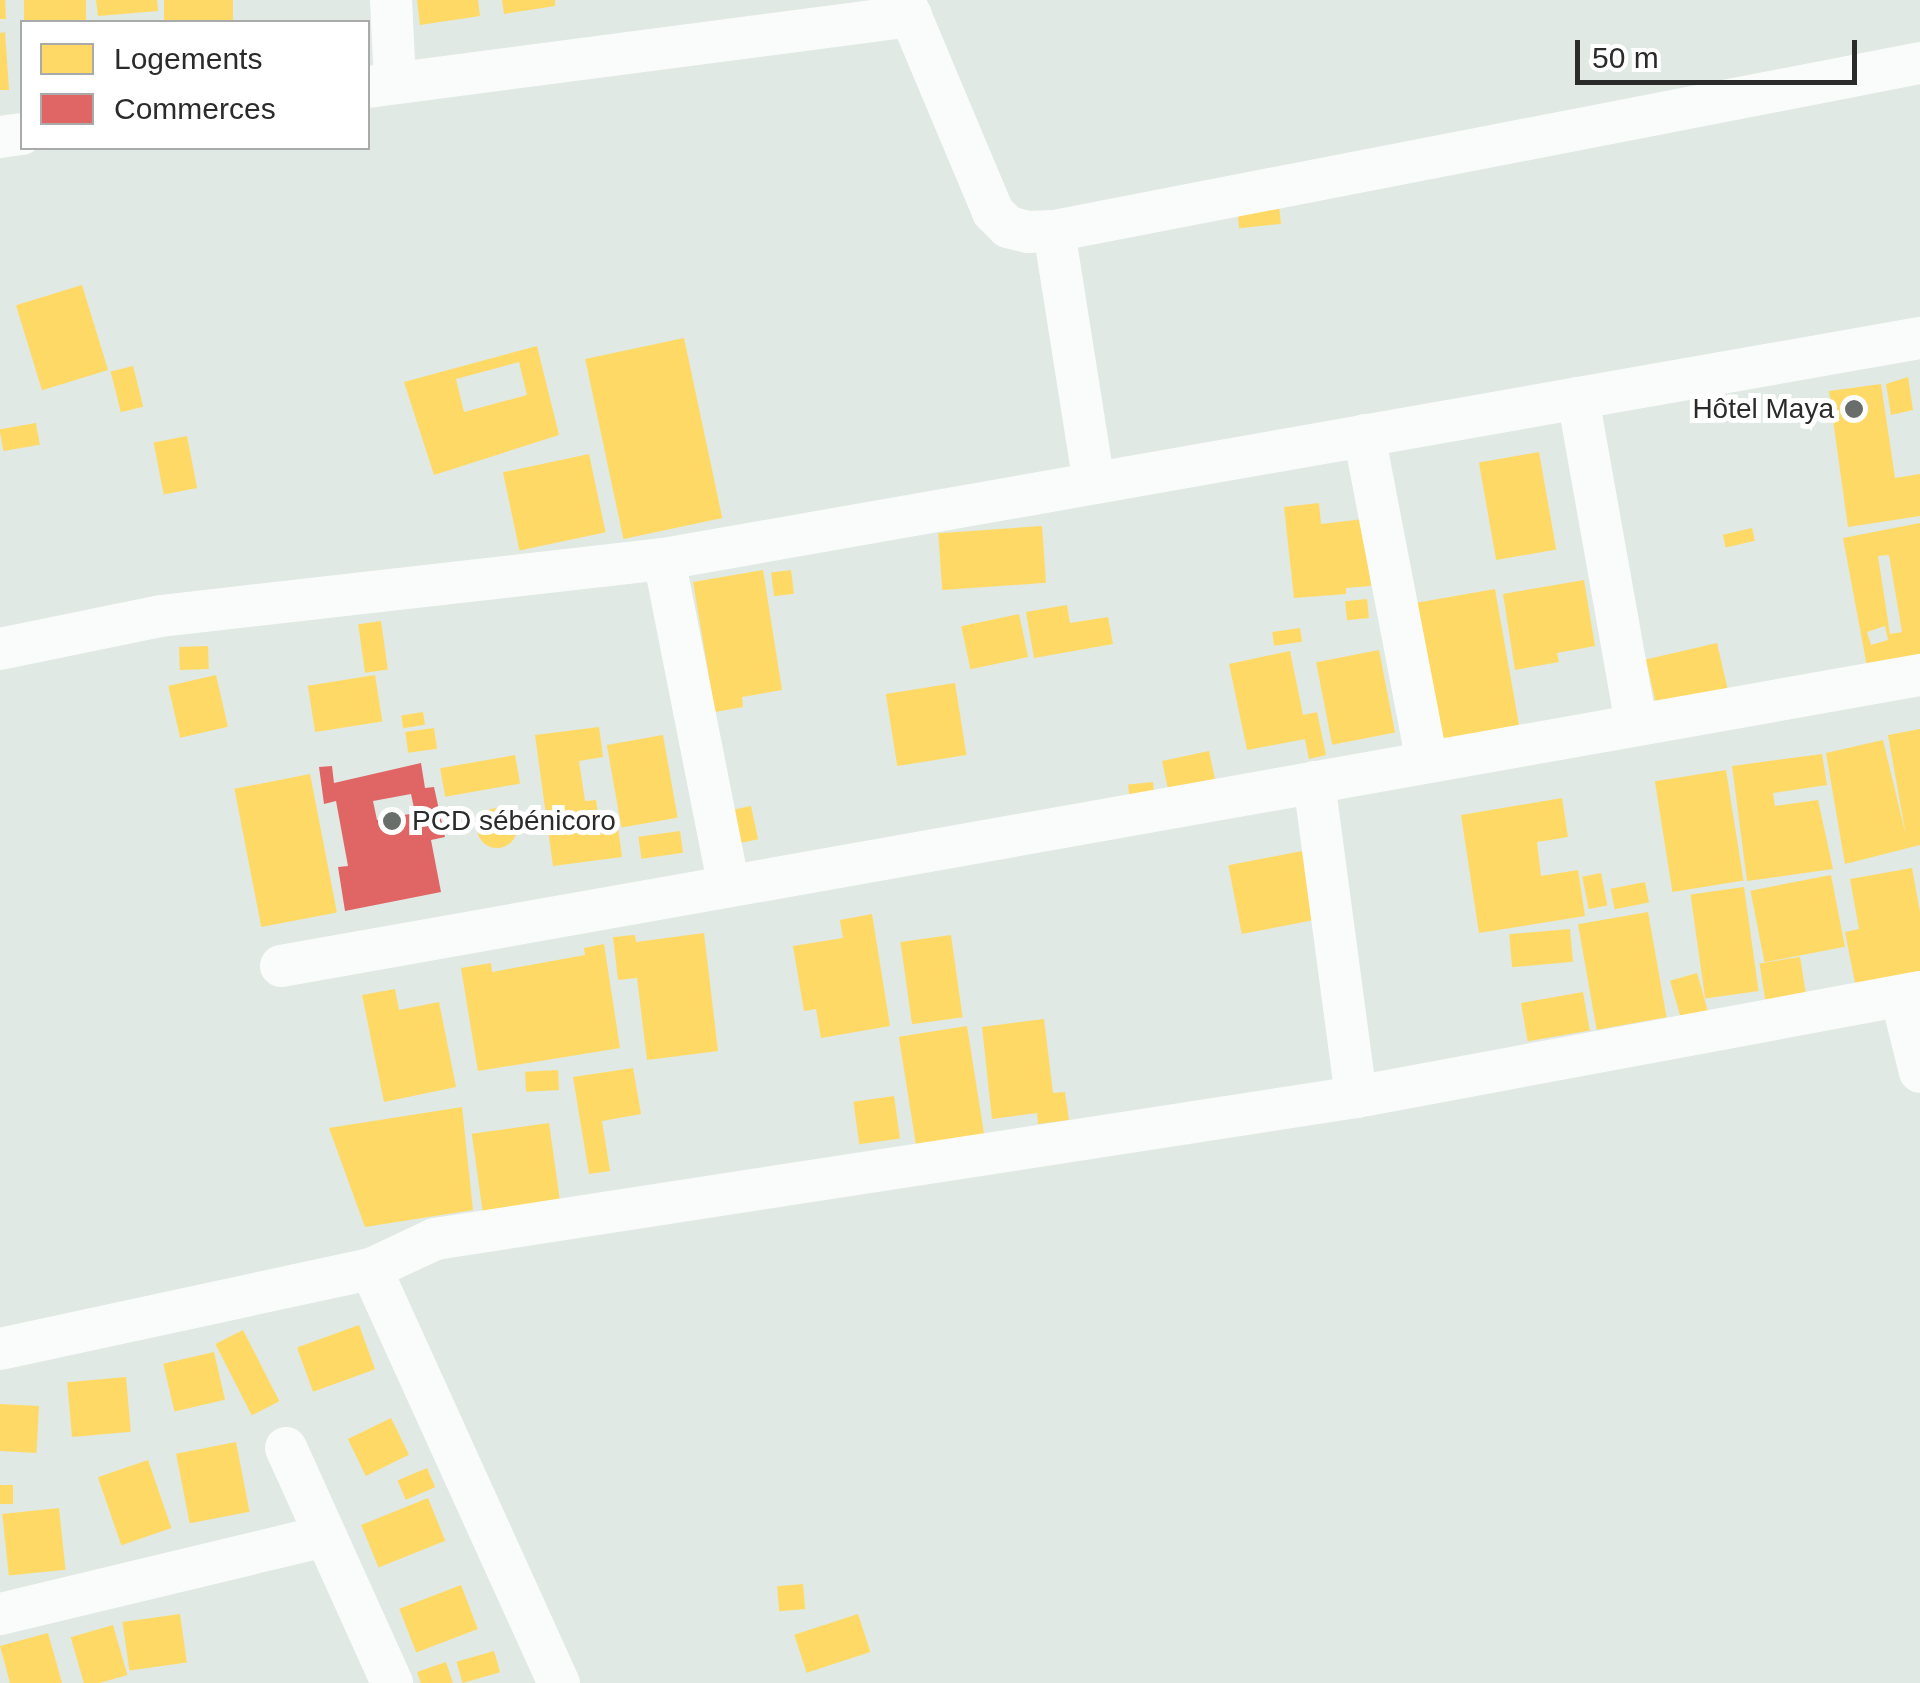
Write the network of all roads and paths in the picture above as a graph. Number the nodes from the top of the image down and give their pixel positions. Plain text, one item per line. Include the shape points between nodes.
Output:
1 (392, 0) edge
2 (908, 8) edge
3 (1920, 63) edge
4 (381, 85) edge
5 (1054, 231) junction
6 (1920, 338) edge
7 (1578, 398) junction
8 (1364, 435) junction
9 (1094, 483) junction
10 (664, 559) junction
11 (0, 650) edge
12 (1920, 675) edge
13 (1636, 725) junction
14 (1427, 762) junction
15 (1314, 782) junction
16 (729, 886) junction
17 (280, 966) dead end
18 (1910, 994) edge
19 (1920, 1072) edge
20 (1356, 1097) junction
21 (371, 1269) junction
22 (0, 1349) edge
23 (286, 1448) dead end
24 (326, 1536) junction
25 (0, 1614) edge
26 (392, 1683) edge
27 (559, 1683) edge

1 - 4 street
2 - 4 street
2 - 5 street via 994,212 1008,227
3 - 5 street
5 - 9 street
6 - 7 street
7 - 8 street
7 - 13 street
8 - 9 street
8 - 14 street
9 - 10 street
10 - 11 street via 162,616
10 - 16 street
12 - 13 street
13 - 14 street
14 - 15 street
15 - 16 street
15 - 20 street
16 - 17 street
18 - 19 street
18 - 20 street
20 - 21 street via 435,1239
21 - 22 street
21 - 27 street
23 - 24 street
24 - 25 street
24 - 26 street

